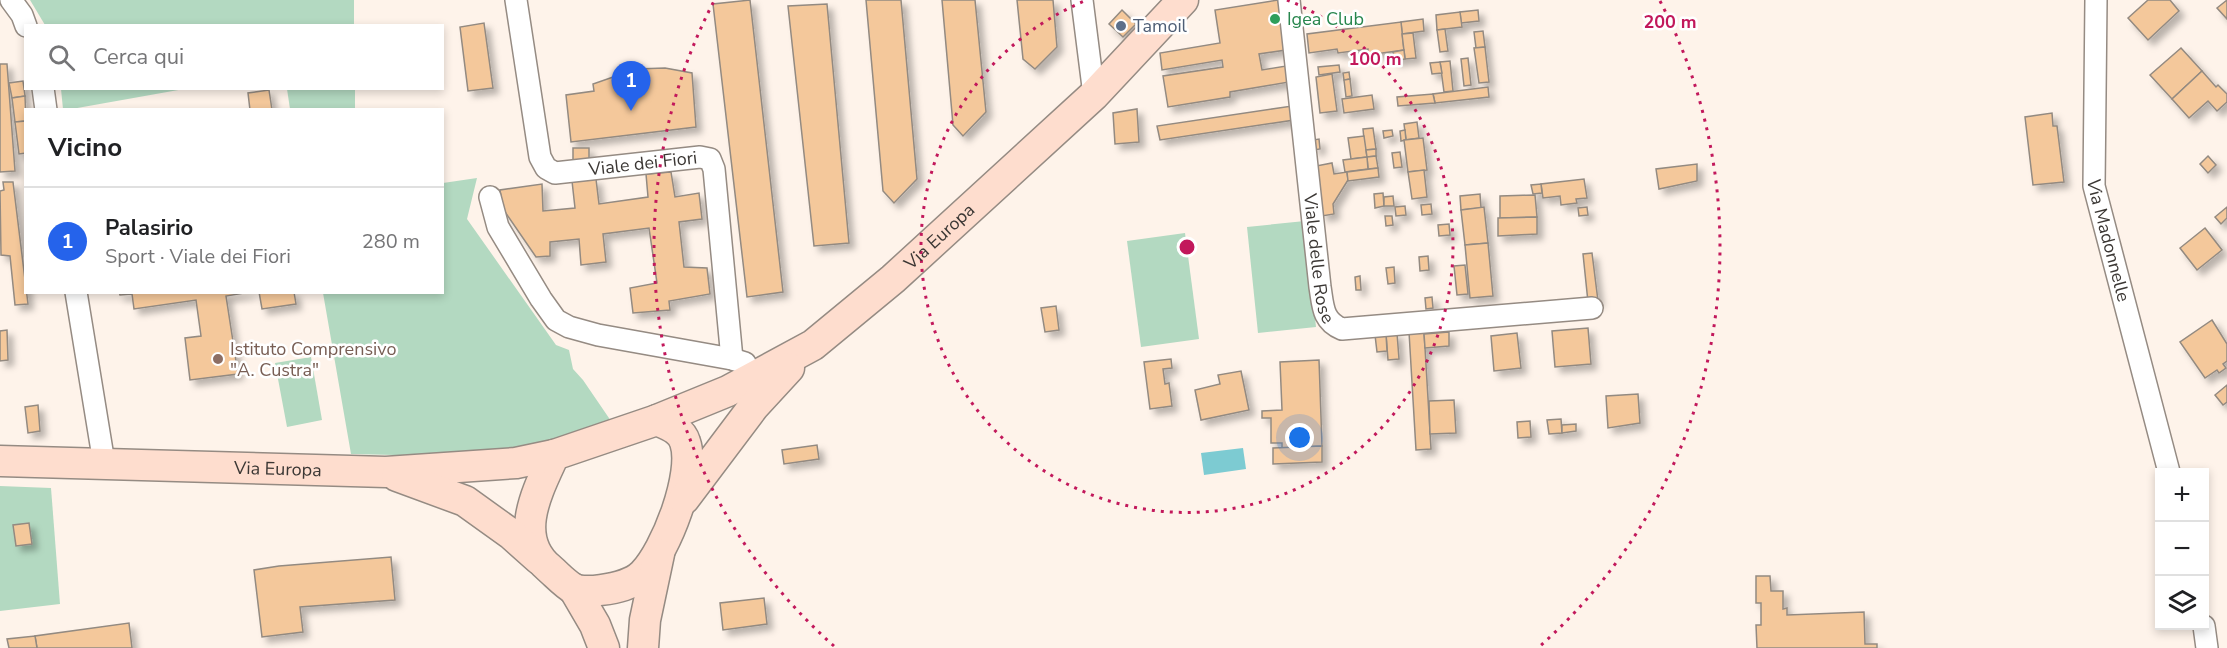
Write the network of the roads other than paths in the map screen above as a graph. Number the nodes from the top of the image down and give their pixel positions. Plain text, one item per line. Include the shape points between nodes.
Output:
1 (11, 0) edge
2 (516, 0) edge
3 (1082, 0) edge
4 (1289, 0) edge
5 (2096, 0) edge
6 (1176, 3) edge
7 (25, 24) edge
8 (43, 90) edge
9 (1094, 94) junction
10 (46, 108) edge
11 (490, 197) dead end
12 (76, 294) edge
13 (1592, 308) dead end
14 (805, 350) junction
15 (732, 359) junction
16 (767, 370) junction
17 (657, 420) junction
18 (554, 455) junction
19 (0, 461) edge
20 (104, 464) junction
21 (2168, 468) edge
22 (386, 472) junction
23 (679, 505) junction
24 (660, 552) junction
25 (538, 559) junction
26 (574, 589) junction
27 (2205, 630) edge
28 (604, 648) edge
29 (643, 648) edge
30 (2207, 648) edge

1 - 7 street
2 - 15 street, Viale dei Fiori via 540,157 546,168 555,173 710,159
3 - 9 street
4 - 13 street, Viale delle Rose via 1320,287 1325,313 1333,326 1342,329
5 - 21 street, Via Madonnelle via 2094,186
6 - 9 street, Via Europa
8 - 10 street
9 - 14 street, Via Europa via 893,279
11 - 15 street via 498,227 556,320 598,335
12 - 20 street
14 - 16 street, Via Europa
14 - 23 street via 754,406
15 - 16 street
16 - 17 street, Via Europa via 728,392
17 - 18 street
17 - 23 street via 678,430 685,440 686,474
18 - 22 street, Via Europa via 516,463
18 - 25 street via 535,497 529,537
19 - 20 street, Via Europa
20 - 22 street, Via Europa
22 - 25 street via 465,501
23 - 24 street
24 - 26 street via 642,575 619,588
24 - 29 street
25 - 26 street
26 - 28 street
27 - 30 street

